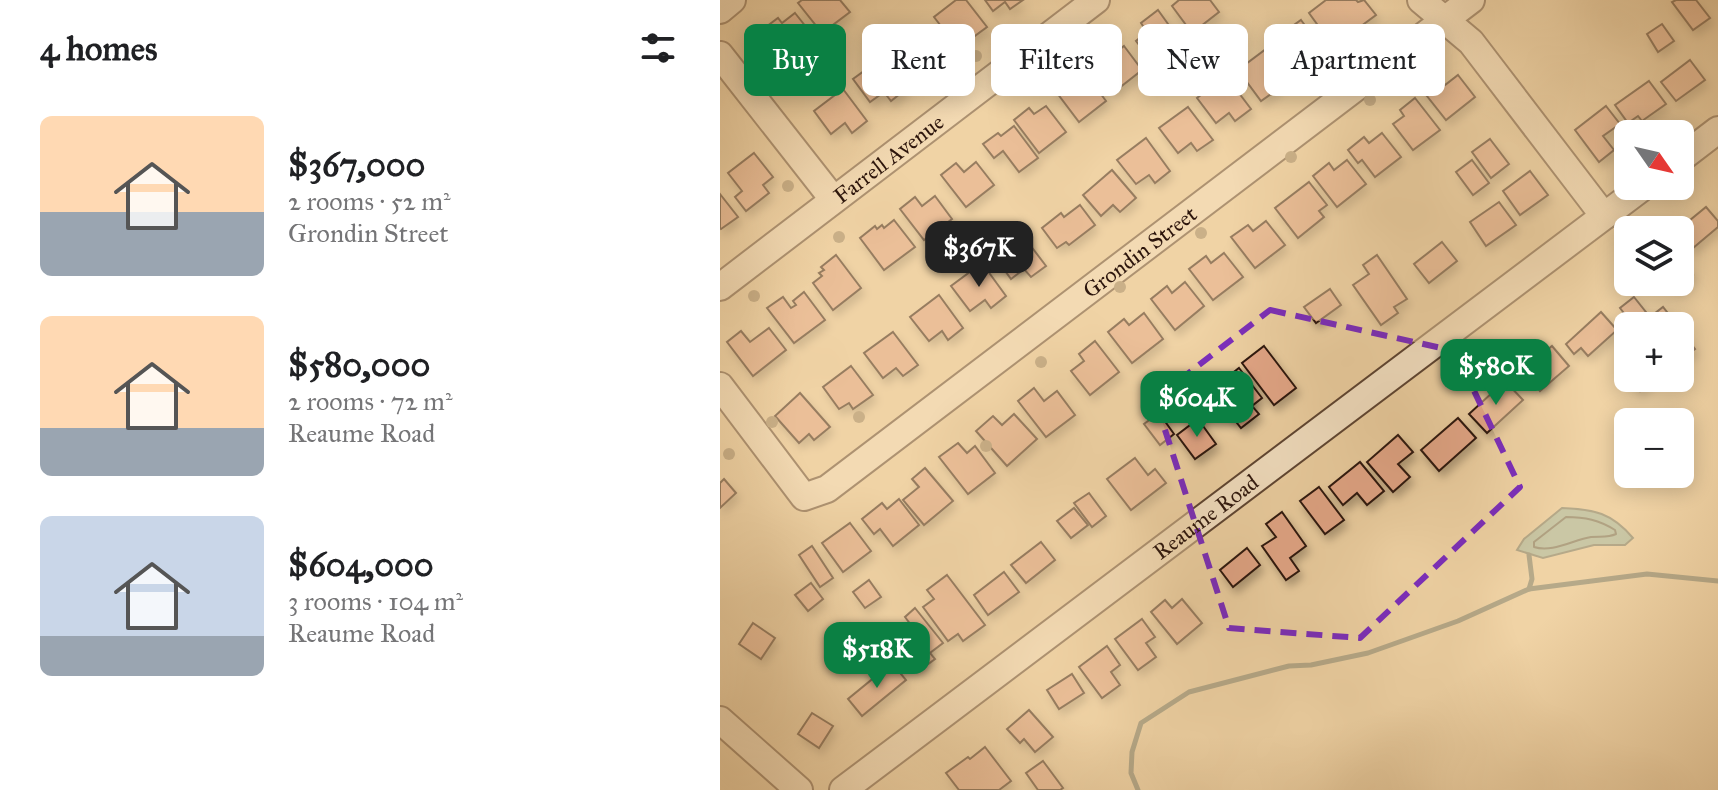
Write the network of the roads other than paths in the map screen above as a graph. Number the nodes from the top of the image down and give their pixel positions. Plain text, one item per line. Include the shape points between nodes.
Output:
1 (732, 0) edge
2 (1096, 0) edge
3 (1421, 0) edge
4 (1471, 0) edge
5 (720, 10) edge
6 (1445, 21) junction
7 (720, 55) edge
8 (1718, 130) edge
9 (1694, 148) edge
10 (833, 199) junction
11 (1625, 200) edge
12 (1604, 216) junction
13 (720, 287) edge
14 (720, 386) edge
15 (720, 720) edge
16 (799, 790) edge
17 (843, 790) edge

1 - 5 street
2 - 10 street, Farrell Avenue
3 - 6 street
4 - 6 street, Grondin Street
6 - 12 street via 1471,42
6 - 14 street, Grondin Street via 827,489 804,497
7 - 10 street
8 - 9 street
10 - 13 street, Farrell Avenue
11 - 12 street, Reaume Road
12 - 17 street, Reaume Road
15 - 16 street

